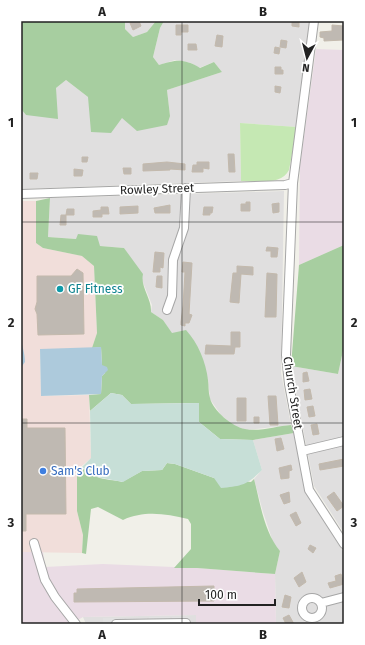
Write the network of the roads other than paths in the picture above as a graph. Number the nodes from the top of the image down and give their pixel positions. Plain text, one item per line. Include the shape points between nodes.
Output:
1 (314, 21) edge
2 (293, 183) junction
3 (186, 188) junction
4 (21, 194) edge
5 (167, 310) dead end
6 (344, 441) edge
7 (302, 451) junction
8 (34, 543) dead end
9 (344, 544) edge
10 (344, 597) edge
11 (321, 603) dead end
12 (76, 624) edge
13 (116, 624) edge
14 (186, 624) edge

1 - 2 street, Church Street
2 - 3 street, Rowley Street
2 - 7 street, Church Street via 286,354
3 - 4 street, Rowley Street
3 - 5 street via 184,228 173,260 172,296
6 - 7 street
7 - 9 street, Church Street via 309,490
8 - 12 street via 45,580
10 - 11 street
13 - 14 street

